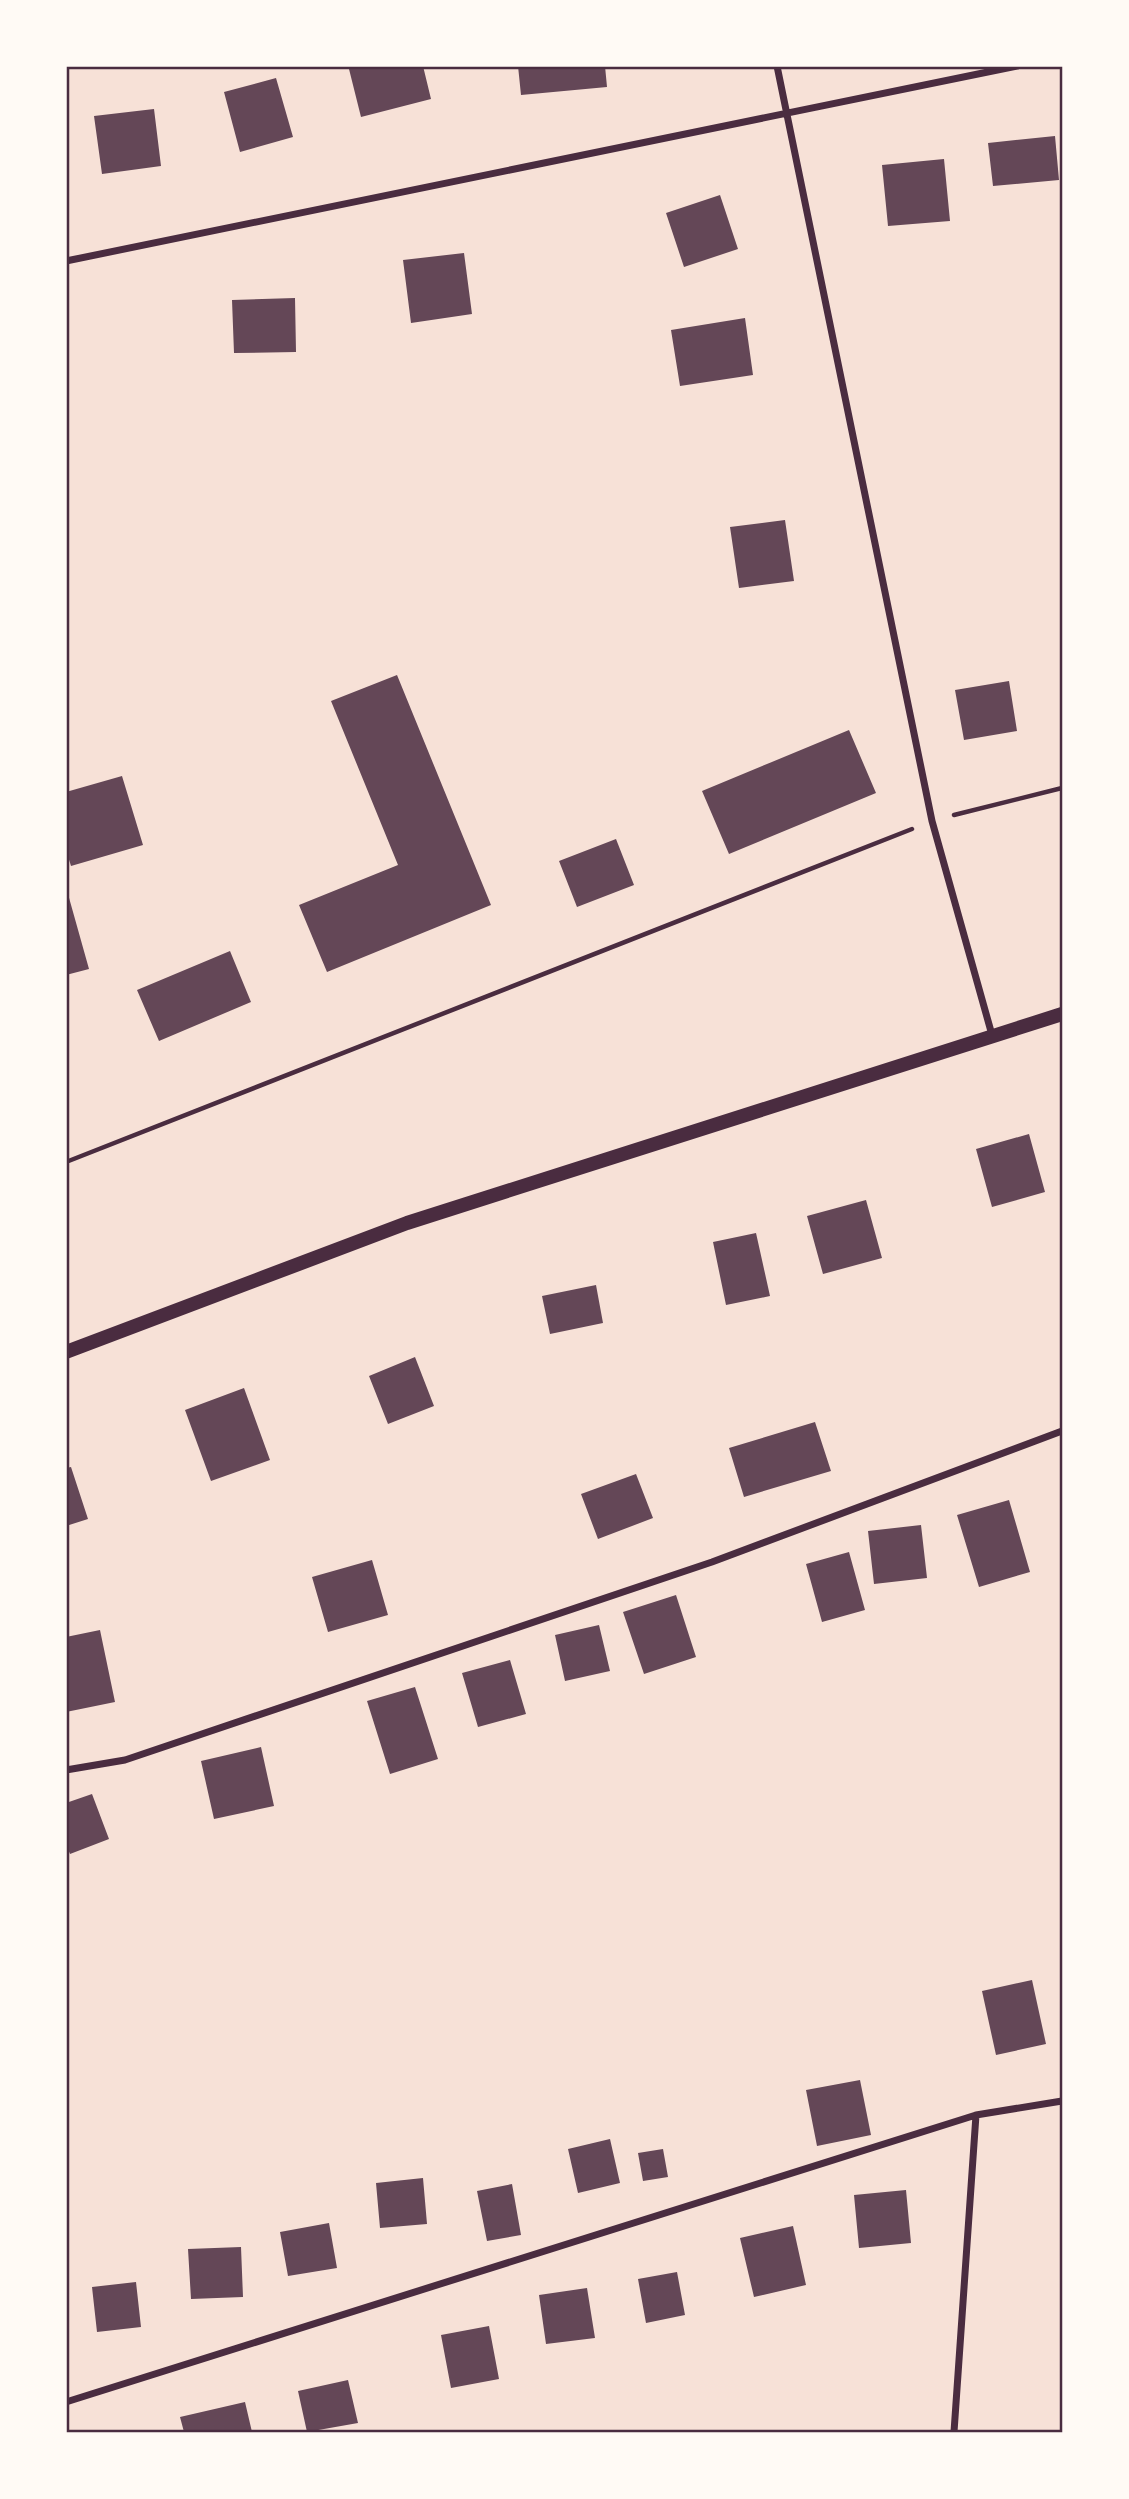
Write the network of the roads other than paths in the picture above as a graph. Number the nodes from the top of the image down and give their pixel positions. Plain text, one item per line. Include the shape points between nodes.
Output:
1 (777, 66) edge
2 (1017, 66) edge
3 (787, 113) junction
4 (66, 261) edge
5 (1062, 1014) edge
6 (992, 1035) junction
7 (66, 1352) edge
8 (1062, 1431) edge
9 (66, 1770) edge
10 (1062, 2101) edge
11 (976, 2115) junction
12 (66, 2402) edge
13 (954, 2432) edge

1 - 3 street
2 - 3 street
3 - 4 street
3 - 6 street via 932,821
5 - 6 main road
6 - 7 main road via 407,1223
8 - 9 street via 712,1562 125,1760
10 - 11 street
11 - 12 street
11 - 13 street

